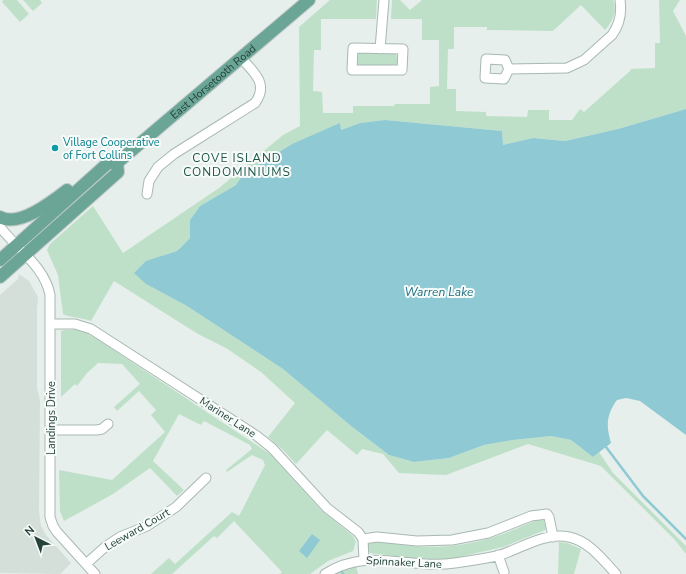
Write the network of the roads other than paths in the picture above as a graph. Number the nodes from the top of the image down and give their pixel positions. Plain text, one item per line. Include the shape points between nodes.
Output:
1 (310, 0) edge
2 (384, 0) edge
3 (620, 0) edge
4 (380, 49) junction
5 (241, 58) junction
6 (509, 69) dead end
7 (112, 164) junction
8 (147, 194) dead end
9 (0, 217) edge
10 (0, 227) edge
11 (16, 246) junction
12 (25, 255) junction
13 (0, 260) edge
14 (0, 277) edge
15 (50, 324) junction
16 (108, 424) dead end
17 (51, 430) junction
18 (206, 478) dead end
19 (553, 537) junction
20 (363, 539) junction
21 (498, 555) junction
22 (364, 560) junction
23 (86, 564) junction
24 (504, 572) dead end
25 (95, 574) edge
26 (325, 574) edge
27 (616, 574) edge

1 - 5 main road, East Horsetooth Road
2 - 4 street
3 - 6 street via 620,21 612,35 576,65 560,69
4 - 4 street via 402,49 402,70 352,70 352,48
5 - 7 main road, East Horsetooth Road
5 - 8 street via 259,77 260,97 256,103 174,154 158,167 149,181
7 - 9 main road via 99,163 54,200 25,216 9,220
7 - 11 main road, East Horsetooth Road
7 - 12 main road, East Horsetooth Road via 118,172
10 - 11 street, Landings Drive
11 - 12 street, Landings Drive
11 - 13 main road, East Horsetooth Road
12 - 14 main road, East Horsetooth Road
12 - 15 street, Landings Drive via 42,273 49,286
15 - 17 street, Landings Drive
15 - 20 street, Mariner Lane via 75,324 91,329 257,436 286,462 327,508 358,532
16 - 17 street via 97,430
17 - 23 street, Landings Drive via 50,517 53,526
18 - 23 street, Leeward Court via 171,510 147,526 115,540
19 - 20 street, Spinnaker Lane via 549,517 541,514 488,533 452,540 417,541 377,537
19 - 21 street, Spinnaker Lane via 536,540
19 - 27 street, Spinnaker Lane via 569,537 580,541 597,553
20 - 22 street
21 - 22 street, Spinnaker Lane via 453,564 430,565
21 - 24 street
22 - 26 street, Spinnaker Lane via 346,563
23 - 25 street, Landings Drive

